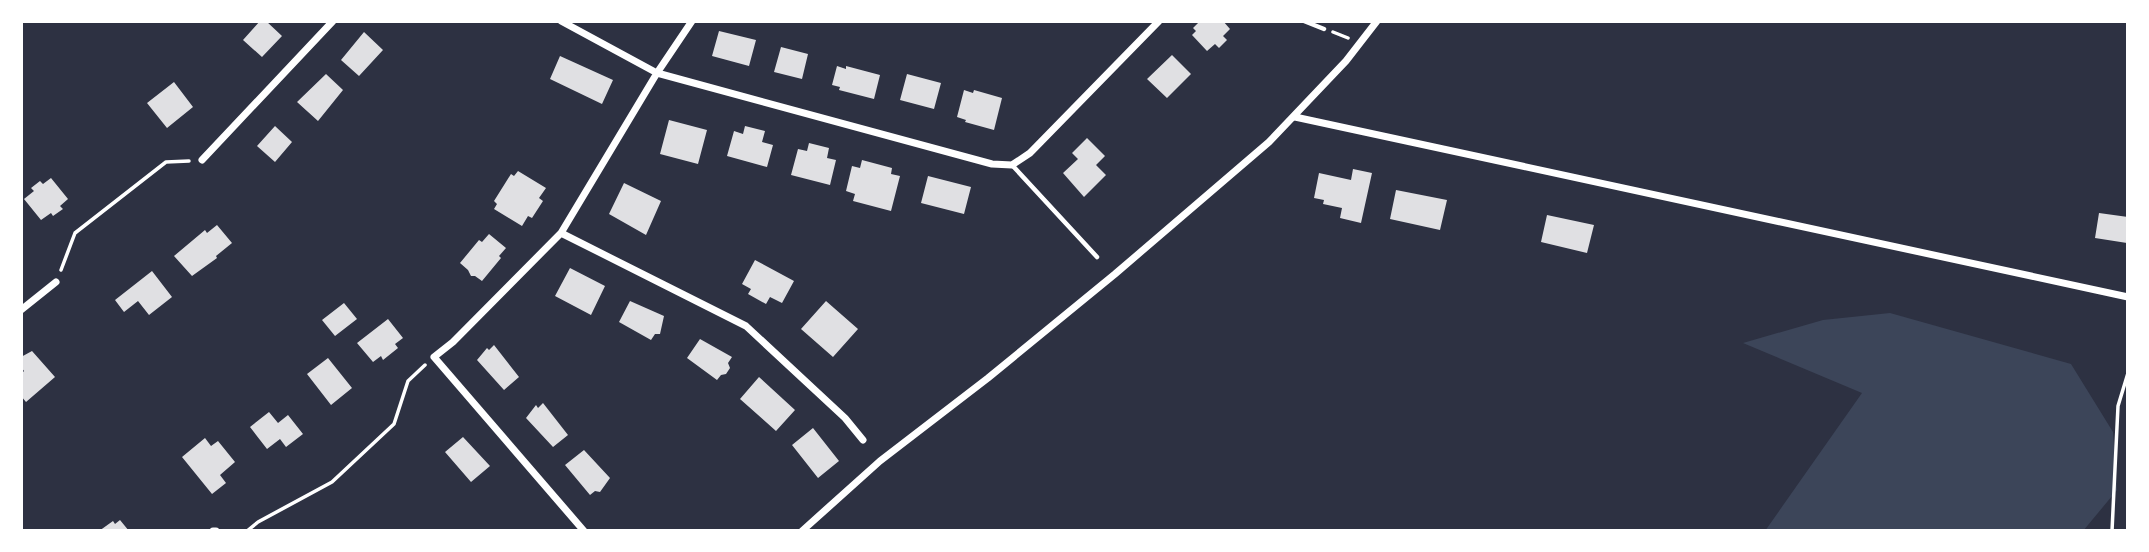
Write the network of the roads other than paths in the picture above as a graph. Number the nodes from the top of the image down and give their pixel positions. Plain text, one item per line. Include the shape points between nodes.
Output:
1 (333, 21) edge
2 (561, 21) edge
3 (692, 21) edge
4 (1158, 21) edge
5 (1304, 21) edge
6 (1377, 21) edge
7 (1324, 29) road end
8 (657, 73) junction
9 (1294, 117) junction
10 (202, 160) road end
11 (1012, 165) junction
12 (561, 233) junction
13 (1097, 257) dead end
14 (56, 282) road end
15 (2128, 297) edge
16 (21, 310) edge
17 (863, 440) dead end
18 (584, 531) edge
19 (802, 531) edge

1 - 10 street
2 - 8 street
3 - 8 street
4 - 11 street via 1030,153
5 - 7 lane
6 - 9 street
8 - 11 street via 978,160
8 - 12 street
9 - 15 street
9 - 19 street via 1115,274 880,461
11 - 13 lane
12 - 17 street via 746,326
12 - 18 street via 434,356
14 - 16 street

